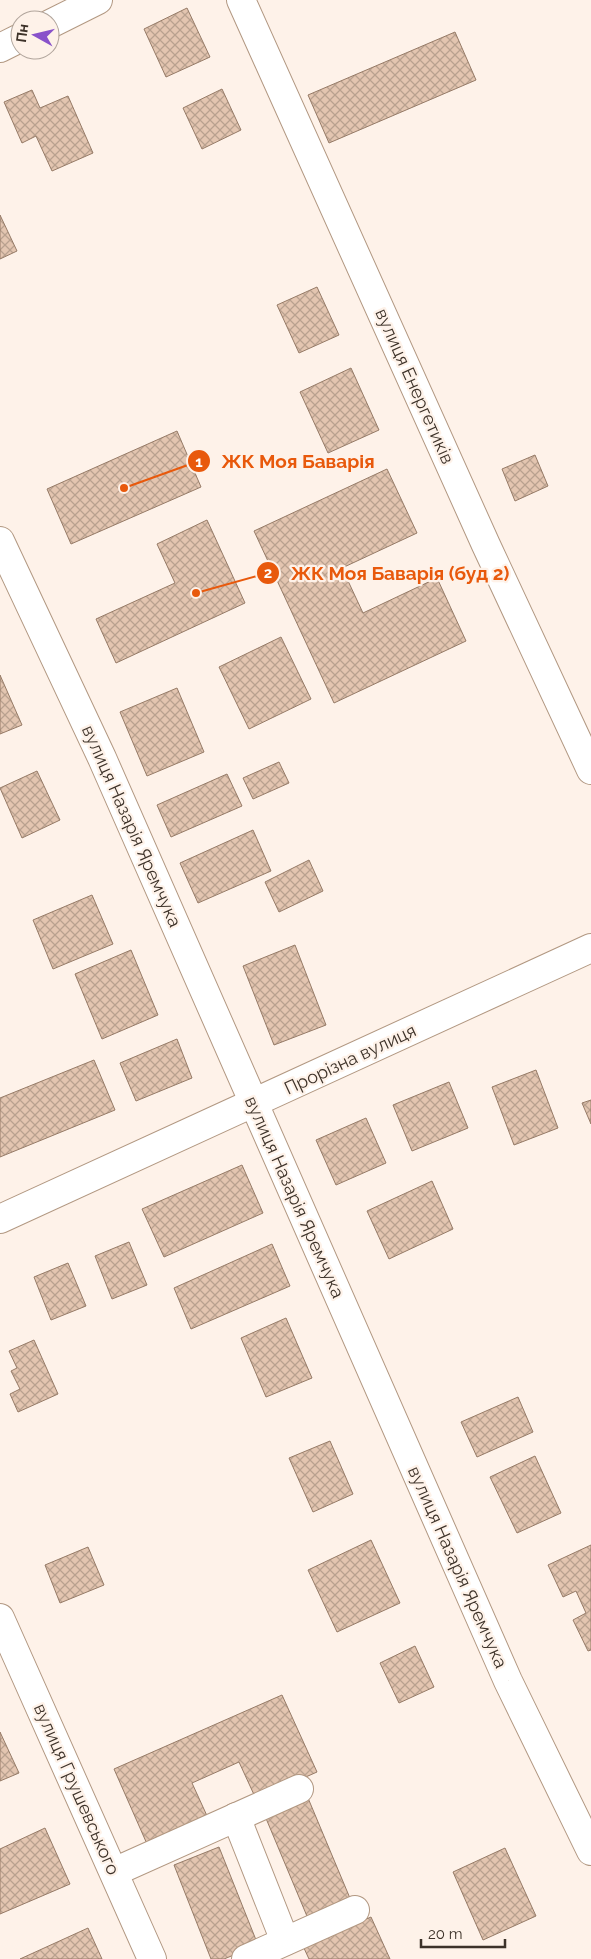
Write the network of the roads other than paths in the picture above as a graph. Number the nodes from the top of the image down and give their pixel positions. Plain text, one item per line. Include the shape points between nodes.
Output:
1 (98, 0) edge
2 (241, 0) edge
3 (60, 19) edge
4 (0, 541) edge
5 (591, 770) edge
6 (591, 948) edge
7 (254, 1104) junction
8 (0, 1219) edge
9 (0, 1618) edge
10 (299, 1789) dead end
11 (236, 1818) junction
12 (591, 1851) edge
13 (114, 1872) junction
14 (355, 1910) dead end
15 (285, 1941) junction
16 (152, 1959) edge
17 (246, 1959) edge

1 - 3 street
2 - 5 street, вулиця Енергетиків
4 - 7 street, вулиця Назарія Яремчука via 102,758
6 - 7 street, Прорізна вулиця
7 - 8 street, Прорізна вулиця
7 - 12 street, вулиця Назарія Яремчука via 508,1681
9 - 13 street, вулиця Грушевського
10 - 11 street
11 - 13 street
11 - 15 street
13 - 16 street, вулиця Грушевського
14 - 15 street
15 - 17 street

